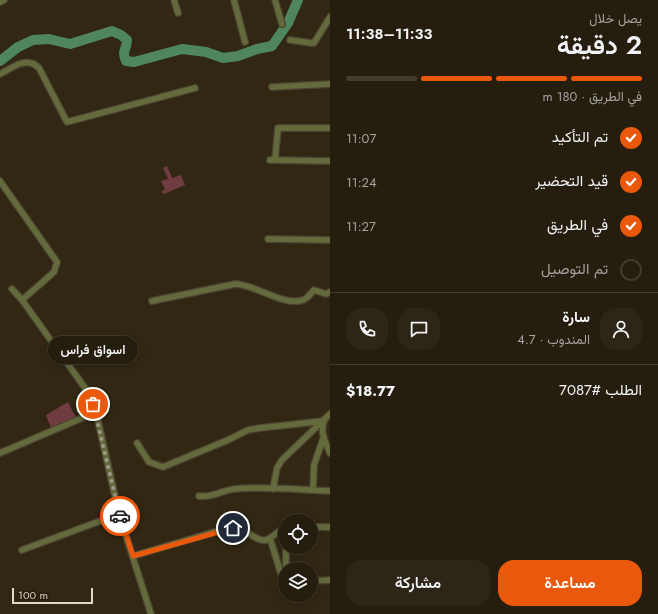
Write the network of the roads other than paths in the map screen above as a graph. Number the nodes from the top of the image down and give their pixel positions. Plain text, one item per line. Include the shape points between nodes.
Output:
1 (4, 0) edge
2 (174, 0) edge
3 (234, 0) edge
4 (276, 0) edge
5 (0, 2) edge
6 (178, 13) dead end
7 (330, 18) edge
8 (282, 24) dead end
9 (290, 40) dead end
10 (245, 42) dead end
11 (0, 74) edge
12 (330, 84) edge
13 (272, 87) dead end
14 (195, 88) dead end
15 (330, 128) edge
16 (330, 161) edge
17 (0, 181) edge
18 (268, 238) dead end
19 (330, 240) edge
20 (12, 289) dead end
21 (330, 292) edge
22 (22, 300) junction
23 (152, 301) dead end
24 (96, 412) junction
25 (330, 414) edge
26 (324, 421) junction
27 (323, 439) junction
28 (137, 443) dead end
29 (330, 452) edge
30 (0, 453) edge
31 (273, 488) junction
32 (313, 490) junction
33 (330, 491) edge
34 (199, 496) dead end
35 (119, 514) junction
36 (318, 527) edge
37 (330, 527) edge
38 (278, 531) edge
39 (270, 538) junction
40 (22, 550) dead end
41 (133, 556) junction
42 (278, 564) edge
43 (330, 580) edge
44 (318, 581) edge
45 (151, 614) edge

1 - 5 street
2 - 6 street
3 - 10 street
4 - 8 street
7 - 9 street via 314,43
11 - 14 street via 22,62 34,64 39,68 67,122
12 - 13 street
15 - 16 street via 278,128 272,160
17 - 22 street via 57,262 54,272
18 - 19 street
20 - 22 street
21 - 23 street via 326,294 314,290 303,300 291,301 235,284
22 - 24 street via 86,388
24 - 30 street
24 - 35 street
25 - 26 street
26 - 27 street
26 - 28 street via 248,430 163,467 149,462
26 - 31 street via 282,460 277,468
27 - 29 street
27 - 32 street via 314,465
31 - 32 street
31 - 34 street via 234,489 210,496
32 - 33 street
35 - 40 street
35 - 41 street
36 - 37 street
38 - 39 street
39 - 41 street via 260,540 241,529 233,528
39 - 42 street
41 - 45 street
43 - 44 street

